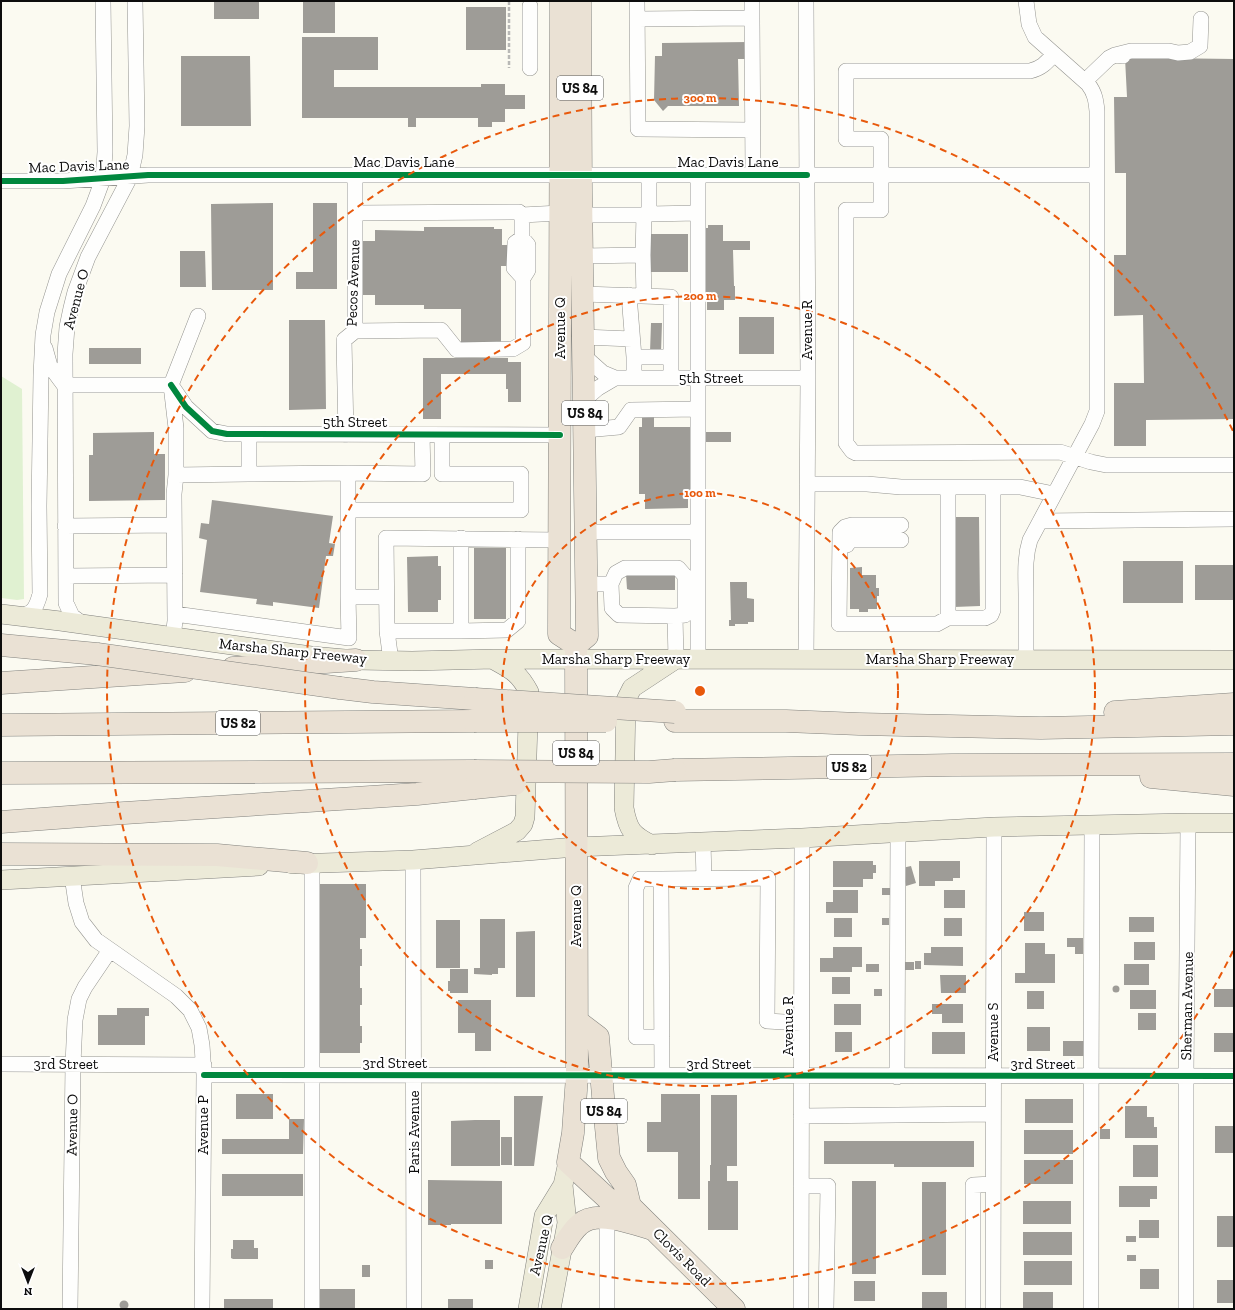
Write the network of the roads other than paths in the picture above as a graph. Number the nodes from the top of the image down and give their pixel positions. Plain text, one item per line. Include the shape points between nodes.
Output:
1 (103, 1) edge
2 (135, 1) edge
3 (561, 1) edge
4 (580, 1) edge
5 (636, 1) edge
6 (752, 1) edge
7 (806, 1) edge
8 (1026, 1) edge
9 (530, 6) dead end
10 (752, 18) junction
11 (637, 19) junction
12 (1201, 19) dead end
13 (1054, 54) junction
14 (530, 68) dead end
15 (1085, 81) junction
16 (752, 130) junction
17 (355, 175) junction
18 (571, 175) junction
19 (649, 175) junction
20 (698, 175) junction
21 (753, 175) junction
22 (807, 175) junction
23 (880, 176) junction
24 (1097, 176) junction
25 (130, 177) junction
26 (103, 179) junction
27 (1, 181) edge
28 (355, 212) junction
29 (698, 213) junction
30 (571, 214) junction
31 (647, 214) junction
32 (522, 215) junction
33 (582, 256) junction
34 (643, 256) junction
35 (582, 294) junction
36 (636, 296) junction
37 (198, 316) dead end
38 (355, 331) junction
39 (43, 338) junction
40 (632, 339) junction
41 (583, 347) junction
42 (634, 357) junction
43 (671, 357) junction
44 (615, 378) junction
45 (634, 378) junction
46 (671, 378) junction
47 (698, 378) junction
48 (808, 378) junction
49 (64, 385) junction
50 (171, 385) junction
51 (584, 400) junction
52 (698, 409) junction
53 (585, 430) junction
54 (249, 434) junction
55 (560, 434) junction
56 (346, 435) junction
57 (422, 435) junction
58 (442, 435) junction
59 (40, 455) junction
60 (1075, 456) junction
61 (1234, 465) edge
62 (348, 473) junction
63 (249, 474) junction
64 (423, 474) junction
65 (442, 474) junction
66 (176, 475) junction
67 (807, 484) junction
68 (948, 487) junction
69 (993, 487) junction
70 (1054, 494) junction
71 (348, 510) junction
72 (1234, 519) edge
73 (1040, 521) junction
74 (174, 525) junction
75 (66, 526) junction
76 (587, 532) junction
77 (698, 532) junction
78 (462, 538) junction
79 (518, 539) junction
80 (558, 540) junction
81 (175, 575) junction
82 (66, 576) junction
83 (587, 584) junction
84 (611, 584) junction
85 (348, 597) junction
86 (386, 597) junction
87 (175, 614) junction
88 (9, 615) edge
89 (680, 616) junction
90 (948, 618) junction
91 (83, 624) junction
92 (854, 624) junction
93 (387, 631) junction
94 (461, 631) junction
95 (173, 637) junction
96 (1, 645) edge
97 (576, 652) junction
98 (494, 659) junction
99 (676, 659) junction
100 (698, 659) junction
101 (806, 659) junction
102 (1026, 659) junction
103 (356, 660) junction
104 (1234, 660) edge
105 (391, 661) junction
106 (1, 683) edge
107 (1234, 704) edge
108 (675, 716) junction
109 (1234, 724) edge
110 (1, 725) edge
111 (1040, 728) junction
112 (1234, 764) edge
113 (1024, 765) junction
114 (1, 773) edge
115 (474, 779) junction
116 (1234, 785) edge
117 (1, 822) edge
118 (1188, 823) junction
119 (1234, 823) edge
120 (1092, 825) junction
121 (994, 827) junction
122 (898, 833) junction
123 (802, 838) junction
124 (703, 843) junction
125 (652, 845) junction
126 (576, 848) junction
127 (1, 854) edge
128 (471, 855) junction
129 (413, 860) junction
130 (310, 863) junction
131 (72, 876) junction
132 (704, 878) junction
133 (661, 879) junction
134 (1, 880) edge
135 (110, 950) junction
136 (577, 1021) junction
137 (801, 1023) junction
138 (662, 1037) junction
139 (1, 1064) edge
140 (73, 1064) junction
141 (204, 1070) junction
142 (311, 1076) junction
143 (414, 1076) junction
144 (577, 1076) junction
145 (601, 1076) junction
146 (662, 1076) junction
147 (1090, 1076) junction
148 (1186, 1076) junction
149 (1234, 1076) edge
150 (801, 1077) junction
151 (897, 1077) junction
152 (992, 1077) junction
153 (993, 1114) junction
154 (801, 1116) junction
155 (568, 1162) junction
156 (993, 1184) junction
157 (563, 1185) junction
158 (801, 1186) junction
159 (630, 1206) junction
160 (607, 1218) junction
161 (656, 1231) junction
162 (562, 1248) junction
163 (70, 1309) edge
164 (202, 1309) edge
165 (312, 1309) edge
166 (414, 1309) edge
167 (528, 1309) edge
168 (551, 1309) edge
169 (607, 1309) edge
170 (734, 1309) edge
171 (801, 1309) edge
172 (826, 1309) edge
173 (973, 1309) edge
174 (993, 1309) edge
175 (1091, 1309) edge
176 (1186, 1309) edge

1 - 26 street, Avenue O
2 - 25 street, Avenue O via 137,126
3 - 18 highway, Avenue Q / US 84
4 - 18 highway, Avenue Q / US 84
5 - 11 street
6 - 10 street
7 - 22 street, Avenue R
8 - 13 street via 1032,31 1039,42
9 - 14 street
10 - 11 street
10 - 16 street
11 - 16 street via 638,130
12 - 15 street via 1200,46 1190,52 1131,51 1115,55
13 - 15 street
13 - 23 street via 1044,66 1030,70 846,70 846,139 881,139
15 - 24 street via 1093,90 1096,100
16 - 21 street
17 - 18 street, Mac Davis Lane
17 - 25 street, Mac Davis Lane
17 - 28 street, Pecos Avenue
18 - 19 street, Mac Davis Lane
18 - 30 highway, Avenue Q / US 84
19 - 20 street, Mac Davis Lane
19 - 31 street
20 - 21 street, Mac Davis Lane
20 - 29 street
21 - 22 street, Mac Davis Lane
22 - 23 street, Mac Davis Lane
22 - 48 street, Avenue R
23 - 24 street, Mac Davis Lane
23 - 60 street via 881,210 846,210 846,443 856,453 1060,452
24 - 60 street via 1097,411
25 - 26 street, Mac Davis Lane
25 - 49 street, Avenue O via 88,258 75,292 67,327
26 - 27 street, Mac Davis Lane
26 - 39 street, Avenue O via 93,206 59,274 47,312
28 - 32 street via 519,212
28 - 38 street, Pecos Avenue
29 - 31 street
29 - 47 street
30 - 31 street
30 - 32 street
30 - 33 highway, Avenue Q / US 84
30 - 55 highway, Avenue Q / US 84
31 - 34 street
32 - 38 street via 522,238 515,243 514,268 523,278 523,343 513,349 457,350 441,330
33 - 34 street
33 - 35 highway, Avenue Q / US 84
34 - 36 street
35 - 36 street
35 - 41 highway, Avenue Q / US 84
36 - 40 street
36 - 43 street via 671,297
37 - 50 street
38 - 56 street, Pecos Avenue via 344,340
39 - 49 street via 50,366
39 - 59 street, Avenue O
40 - 41 street
40 - 42 street
41 - 44 street, 5th Street via 602,373
41 - 51 highway, Avenue Q / US 84
42 - 43 street
42 - 45 street
43 - 46 street
44 - 45 street, 5th Street
44 - 51 street
45 - 46 street, 5th Street
46 - 47 street, 5th Street
47 - 48 street, 5th Street
47 - 52 street
48 - 67 street, Avenue R
49 - 50 street
49 - 59 street via 50,409
49 - 75 street, Avenue O
50 - 54 street, 5th Street via 186,407 212,431
50 - 66 street via 176,428
51 - 53 highway, Avenue Q / US 84
52 - 53 street via 631,410 619,427
52 - 77 street
53 - 76 highway, Avenue Q / US 84
54 - 56 street, 5th Street
54 - 63 street
55 - 58 street, 5th Street
55 - 80 highway, Avenue Q / US 84
56 - 57 street, 5th Street
57 - 58 street, 5th Street
57 - 64 street
58 - 65 street
59 - 88 street, Avenue O via 40,594 33,611
60 - 61 street via 1106,465
60 - 70 street
62 - 63 street
62 - 64 street
62 - 71 street
63 - 66 street
64 - 65 street
65 - 71 street via 521,474 521,510
66 - 74 street
67 - 68 street
67 - 101 street, Avenue R
68 - 69 street
68 - 90 street
69 - 70 street via 1020,487
69 - 90 street via 993,610 986,618
70 - 73 street
71 - 85 street
72 - 73 street
73 - 102 street via 1026,554
74 - 75 street
74 - 81 street
75 - 82 street, Avenue O
76 - 77 street
76 - 83 highway, Avenue Q / US 84
77 - 100 street
78 - 79 street
78 - 86 street via 386,538
78 - 94 street
79 - 80 street
79 - 94 street via 518,621 507,630
80 - 97 highway, Avenue Q / US 84 via 559,634
81 - 82 street
81 - 87 street
82 - 91 street, Avenue O via 66,603 76,620
83 - 84 street
83 - 97 highway, Avenue Q / US 84 via 588,636
84 - 89 street via 612,608 619,615
84 - 89 street via 616,573 625,568 678,568 685,576
85 - 86 street
85 - 87 street via 349,638
86 - 93 street
87 - 95 street
88 - 91 main road, Marsha Sharp Freeway
89 - 99 street
90 - 92 street via 937,624
91 - 95 main road, Marsha Sharp Freeway
92 - 92 street via 839,624 840,532 852,525 901,532 849,541 846,616
93 - 94 street
93 - 105 street
95 - 103 main road, Marsha Sharp Freeway
96 - 108 highway, bridge via 97,654 373,692
97 - 98 main road, Marsha Sharp Freeway
97 - 99 main road, Marsha Sharp Freeway
97 - 126 highway, Avenue Q / US 84
98 - 105 main road, Marsha Sharp Freeway
98 - 128 main road via 522,678 529,692 525,817 517,831
99 - 100 main road, Marsha Sharp Freeway
99 - 125 main road via 632,688 626,700 624,808 630,831
100 - 101 main road, Marsha Sharp Freeway
101 - 102 main road, Marsha Sharp Freeway
102 - 104 main road, Marsha Sharp Freeway
103 - 105 main road, Marsha Sharp Freeway
103 - 106 highway
107 - 111 highway via 1078,715
108 - 110 highway, US 82, bridge via 474,721
108 - 111 highway, US 82
109 - 111 highway, US 82
112 - 113 highway, US 82
113 - 115 highway, US 82, bridge via 675,770
113 - 116 highway
114 - 115 highway, US 82
115 - 117 highway via 416,794
118 - 119 main road
118 - 120 main road
118 - 148 street, Sherman Avenue
120 - 121 main road
120 - 147 street
121 - 122 main road
121 - 152 street, Avenue S
122 - 123 main road
122 - 151 street
123 - 124 main road
123 - 137 street, Avenue R
124 - 125 main road
124 - 132 street
125 - 126 main road
126 - 128 main road
126 - 136 highway, Avenue Q / US 84
127 - 130 highway via 217,855
128 - 129 main road
129 - 130 main road
129 - 143 street, Paris Avenue
130 - 131 main road
130 - 142 street
131 - 134 main road
131 - 135 street, Avenue P via 82,922 96,940
132 - 133 street
132 - 137 street via 768,878 767,1022
133 - 138 street
133 - 138 street via 640,879 636,888 636,1037
135 - 140 street, Avenue O via 79,999 75,1020
135 - 141 street, Avenue P via 176,996 190,1010 199,1028
136 - 144 highway, Avenue Q / US 84
136 - 145 highway, US 84 via 598,1037
137 - 150 street, Avenue R
138 - 146 street
139 - 140 street, 3rd Street
140 - 141 street, 3rd Street
140 - 163 street, Avenue O
141 - 142 street, 3rd Street
141 - 164 street, Avenue P
142 - 143 street, 3rd Street
142 - 165 street
143 - 144 street, 3rd Street
143 - 166 street, Paris Avenue
144 - 145 street, 3rd Street
144 - 155 highway, Avenue Q / US 84
145 - 146 street, 3rd Street
145 - 159 highway, US 84 via 610,1158 625,1185
146 - 150 street, 3rd Street
147 - 148 street, 3rd Street
147 - 152 street, 3rd Street
147 - 175 street
148 - 149 street, 3rd Street
148 - 176 street, Sherman Avenue
150 - 151 street, 3rd Street
150 - 154 street, Avenue R
151 - 152 street, 3rd Street
152 - 153 street, Avenue S
153 - 154 street
153 - 156 street, Avenue S
154 - 158 street, Avenue R
155 - 157 main road, Avenue Q
155 - 159 highway, Clovis Road via 608,1199
156 - 173 street via 973,1184
156 - 174 street, Avenue S
157 - 162 main road, Avenue Q via 567,1223
157 - 167 main road, Avenue Q via 544,1216
158 - 171 street, Avenue R
158 - 172 street via 828,1186
159 - 161 highway, Clovis Road
160 - 161 highway
160 - 162 highway via 595,1217 582,1222
160 - 169 street
161 - 170 highway, Clovis Road
162 - 168 main road, Avenue Q

